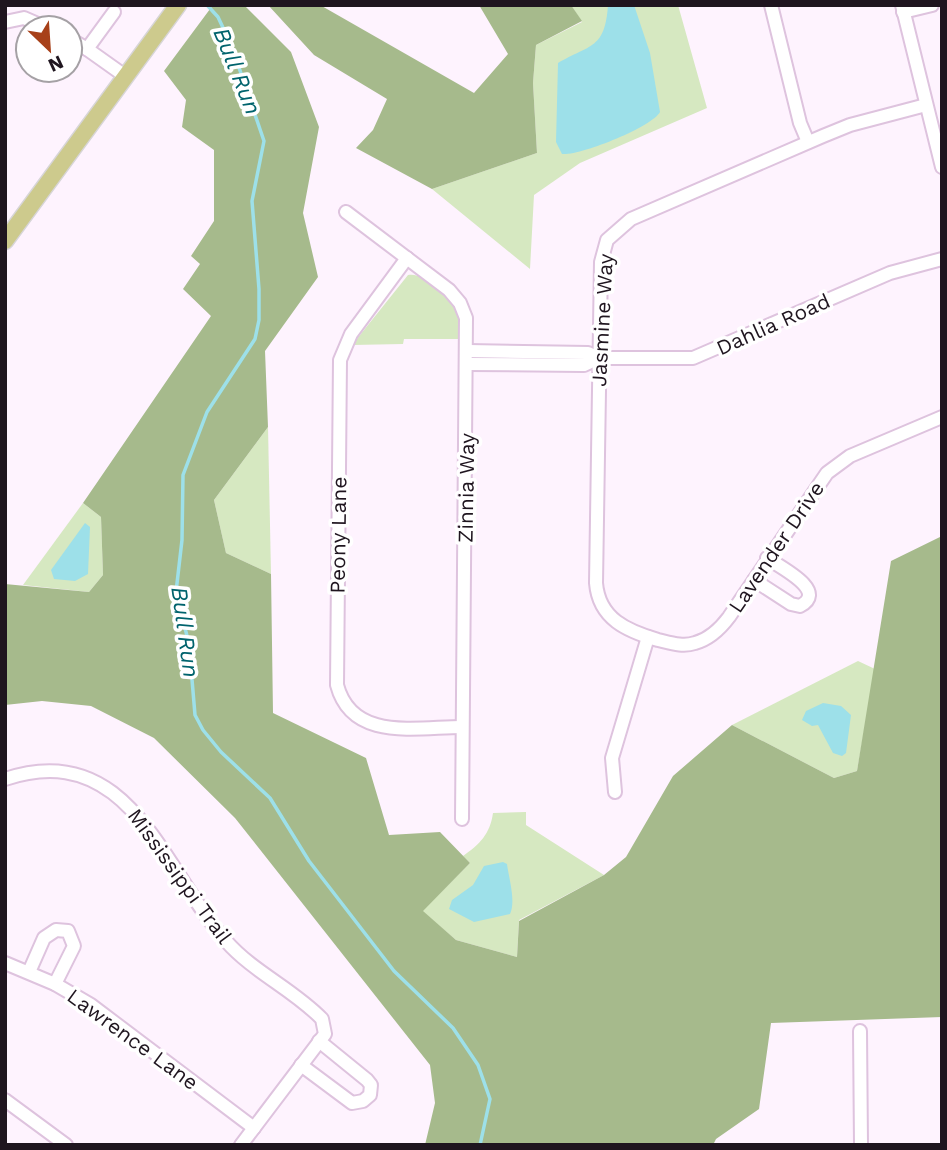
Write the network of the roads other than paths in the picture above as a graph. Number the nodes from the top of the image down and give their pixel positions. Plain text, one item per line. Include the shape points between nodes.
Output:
1 (178, 5) edge
2 (771, 5) edge
3 (932, 5) edge
4 (902, 9) edge
5 (114, 12) dead end
6 (84, 47) edge
7 (87, 49) junction
8 (125, 76) junction
9 (926, 105) junction
10 (808, 142) junction
11 (942, 167) edge
12 (346, 212) dead end
13 (5, 241) edge
14 (407, 258) junction
15 (942, 259) edge
16 (468, 358) junction
17 (599, 358) junction
18 (942, 416) edge
19 (767, 558) junction
20 (754, 580) junction
21 (648, 637) junction
22 (462, 727) junction
23 (5, 779) edge
24 (615, 792) dead end
25 (462, 819) dead end
26 (5, 963) edge
27 (29, 972) junction
28 (55, 984) junction
29 (860, 1031) dead end
30 (322, 1037) junction
31 (301, 1065) junction
32 (5, 1100) edge
33 (254, 1128) junction
34 (66, 1145) edge
35 (241, 1145) edge
36 (861, 1145) edge

1 - 8 main road
2 - 10 street
3 - 4 street
4 - 9 street
5 - 7 street
6 - 7 street
7 - 8 street
8 - 13 main road
9 - 10 street, Jasmine Way via 850,125
9 - 11 street
10 - 17 street, Jasmine Way via 639,216 617,230 604,247 601,262
12 - 14 street, Zinnia Way
14 - 16 street, Zinnia Way via 457,298 466,318
14 - 22 street, Peony Lane via 346,341 340,360 337,685 347,709 372,726
15 - 17 street, Dahlia Road via 890,273 693,358
16 - 17 street, Dahlia Road via 588,353
16 - 22 street, Zinnia Way
17 - 21 street, Jasmine Way via 598,594 617,625
18 - 19 street, Lavender Drive via 832,468
19 - 20 street, Lavender Drive
19 - 20 street via 806,585 807,601 800,606 791,604
20 - 21 street, Lavender Drive via 723,625 705,639 677,645
21 - 24 street via 612,758
22 - 25 street, Zinnia Way
23 - 30 street, Mississippi Trail via 34,773 66,774 96,783 121,799 150,829 227,942 316,1013 325,1026
26 - 27 street, Lawrence Lane
27 - 28 street, Lawrence Lane
27 - 28 street via 44,938 56,930 68,931 74,946
28 - 33 street, Lawrence Lane via 104,1015
29 - 36 street
30 - 31 street
30 - 31 street, Mississippi Trail via 367,1080 372,1090 367,1099 352,1103
31 - 33 street
32 - 34 street
33 - 35 street

